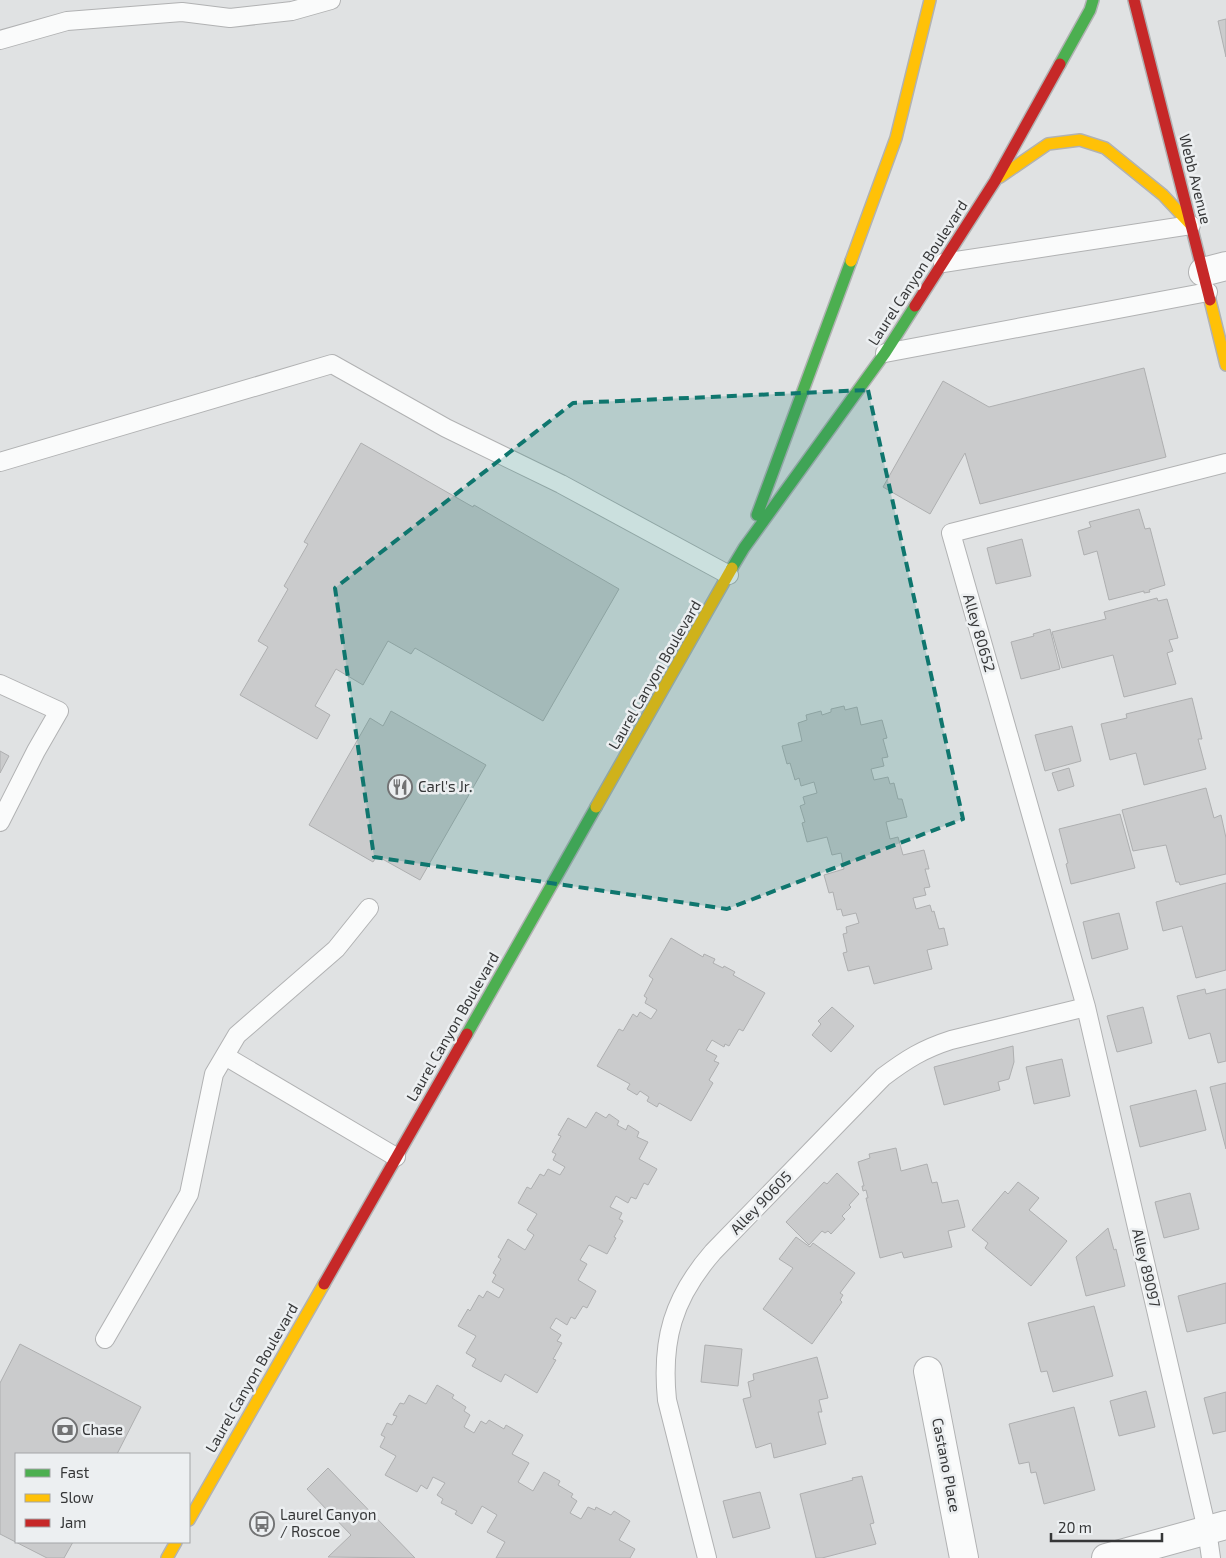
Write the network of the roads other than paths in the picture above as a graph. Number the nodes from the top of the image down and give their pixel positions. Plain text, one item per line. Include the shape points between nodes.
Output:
1 (331, 0) edge
2 (930, 0) edge
3 (1093, 0) edge
4 (1134, 0) edge
5 (0, 40) edge
6 (995, 181) junction
7 (1191, 224) junction
8 (943, 263) junction
9 (1212, 276) edge
10 (885, 353) junction
11 (1226, 365) edge
12 (0, 462) edge
13 (1226, 463) edge
14 (744, 548) junction
15 (729, 575) junction
16 (0, 684) edge
17 (0, 822) edge
18 (369, 908) dead end
19 (1086, 1007) junction
20 (225, 1056) junction
21 (396, 1157) junction
22 (105, 1339) dead end
23 (928, 1371) dead end
24 (190, 1518) edge
25 (1216, 1528) edge
26 (175, 1543) edge
27 (167, 1558) edge
28 (707, 1558) edge
29 (964, 1558) edge
30 (1106, 1558) edge
31 (1212, 1558) edge

1 - 5 lane via 292,11 230,18 182,12 67,21
2 - 14 main road, Laurel Canyon Boulevard via 896,138
3 - 6 main road, Laurel Canyon Boulevard
4 - 7 main road, Webb Avenue
6 - 7 main road via 1048,144 1080,140 1105,148 1162,195
6 - 8 main road, Laurel Canyon Boulevard
7 - 8 lane
7 - 9 main road, Webb Avenue
8 - 10 main road, Laurel Canyon Boulevard
9 - 10 lane
9 - 11 main road, Webb Avenue
10 - 14 main road, Laurel Canyon Boulevard
12 - 15 lane via 332,364 446,428 561,484
13 - 19 lane, Alley 80652 via 951,533
14 - 15 main road, Laurel Canyon Boulevard
15 - 21 main road, Laurel Canyon Boulevard
16 - 17 lane via 59,711
18 - 20 lane via 336,948 237,1035
19 - 25 lane, Alley 89097
19 - 28 lane, Alley 90605 via 951,1040 914,1054 883,1077 696,1271 675,1312 664,1378
20 - 21 lane
20 - 22 lane via 214,1074 189,1194
21 - 24 main road, Laurel Canyon Boulevard
23 - 29 street, Castano Place
25 - 30 street
25 - 31 lane, Alley 89097
26 - 27 main road

